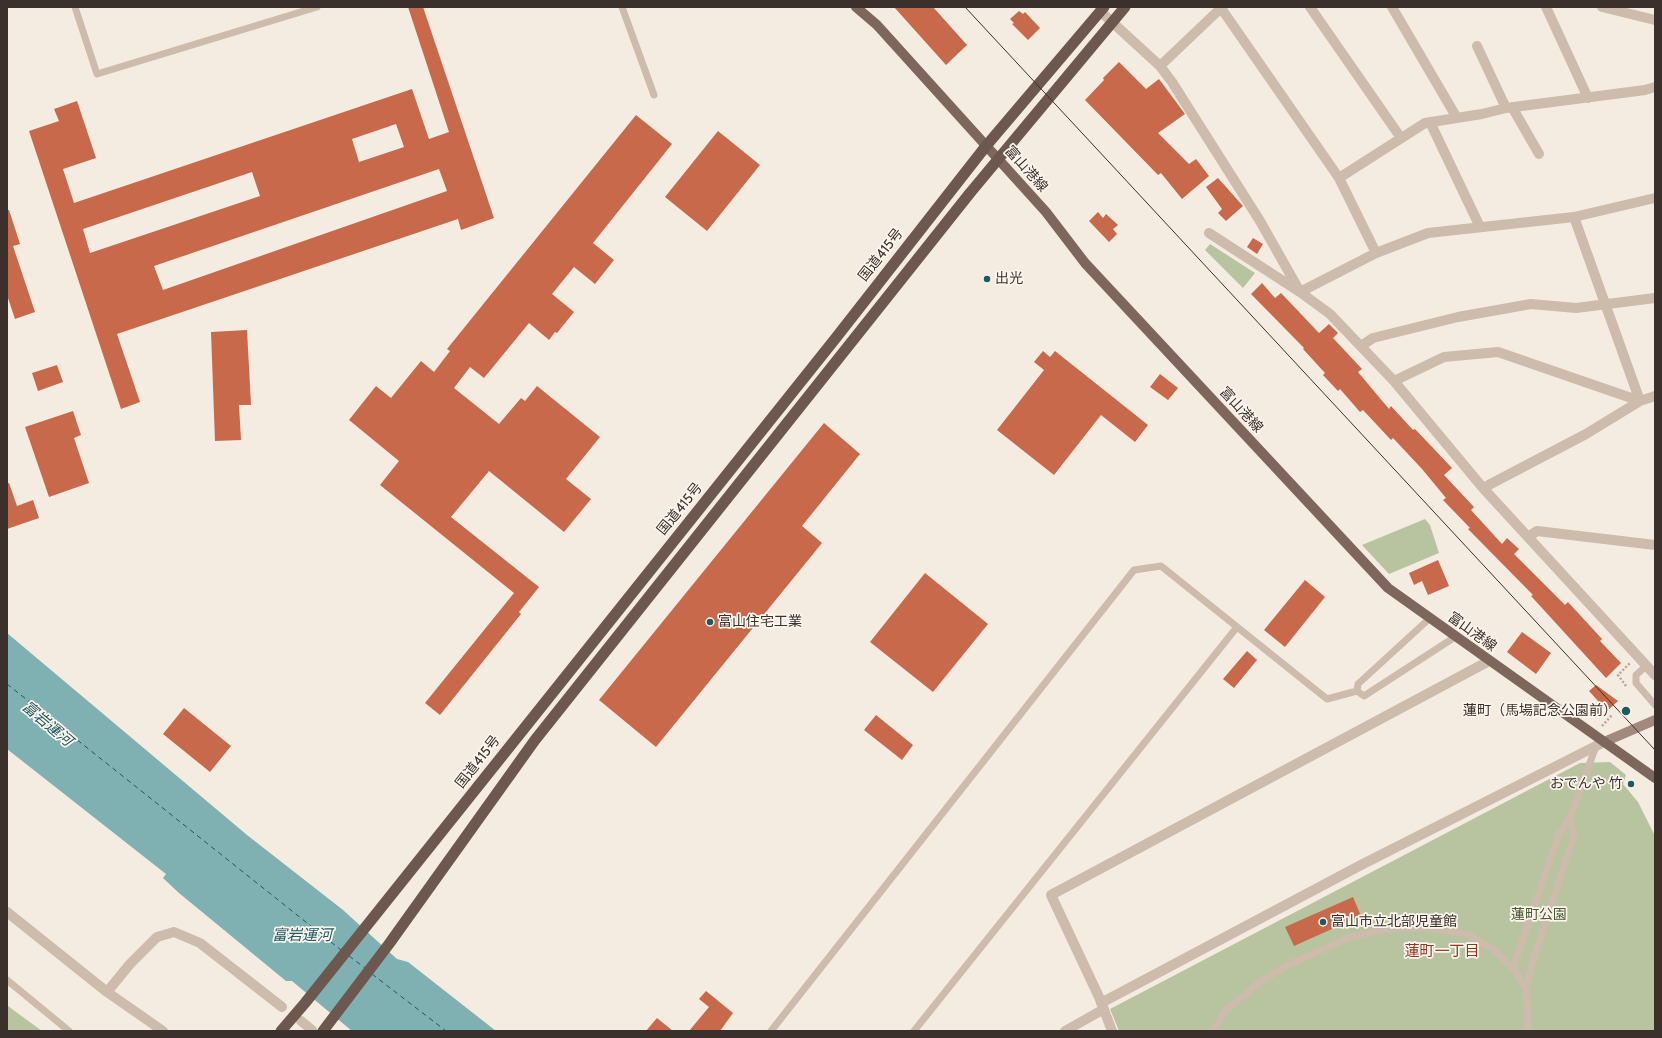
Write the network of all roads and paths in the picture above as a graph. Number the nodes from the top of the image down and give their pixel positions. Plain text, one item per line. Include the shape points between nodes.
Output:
1 (75, 7) edge
2 (317, 7) edge
3 (622, 7) edge
4 (856, 7) edge
5 (1125, 7) edge
6 (1310, 7) edge
7 (1392, 7) edge
8 (1546, 7) edge
9 (1602, 7) edge
10 (1222, 8) edge
11 (1102, 9) edge
12 (1655, 20) edge
13 (1112, 22) junction
14 (1477, 46) dead end
15 (1160, 66) junction
16 (1655, 87) edge
17 (654, 94) dead end
18 (1588, 98) junction
19 (1509, 108) junction
20 (1457, 118) junction
21 (1430, 122) junction
22 (1402, 138) junction
23 (986, 146) junction
24 (1539, 154) dead end
25 (998, 160) junction
26 (1338, 178) junction
27 (1655, 198) edge
28 (1574, 217) junction
29 (1480, 227) junction
30 (1209, 233) dead end
31 (1376, 253) junction
32 (1300, 292) junction
33 (1655, 298) edge
34 (1604, 305) junction
35 (1361, 346) junction
36 (1394, 381) junction
37 (1655, 396) edge
38 (1640, 401) junction
39 (1483, 488) junction
40 (1528, 537) junction
41 (1655, 545) edge
42 (1430, 618) junction
43 (1237, 627) junction
44 (1455, 636) junction
45 (1489, 661) junction
46 (1646, 666) junction
47 (1655, 675) edge
48 (1357, 691) junction
49 (1655, 705) edge
50 (1612, 715) dead end
51 (1655, 720) edge
52 (1602, 726) dead end
53 (1600, 744) junction
54 (1655, 778) edge
55 (1570, 818) junction
56 (7, 912) edge
57 (1512, 968) junction
58 (7, 980) edge
59 (1526, 988) junction
60 (107, 992) junction
61 (282, 1006) dead end
62 (1103, 1006) junction
63 (301, 1022) dead end
64 (327, 1027) edge
65 (312, 1030) edge
66 (69, 1031) edge
67 (163, 1031) edge
68 (281, 1031) edge
69 (771, 1031) edge
70 (914, 1031) edge
71 (1065, 1031) edge
72 (1112, 1031) edge
73 (1213, 1031) edge
74 (1528, 1031) edge

1 - 2 lane via 97,74
3 - 17 lane
4 - 23 main road, 富山港線 via 877,25
5 - 13 highway
6 - 22 street
7 - 20 street
8 - 18 street
9 - 12 street
10 - 15 street
10 - 26 street
11 - 13 street
11 - 23 highway, 国道415号
13 - 15 street
13 - 25 highway
14 - 19 street
15 - 32 street via 1260,221
16 - 18 street
18 - 19 street
19 - 20 street
19 - 24 street
20 - 21 street
21 - 22 street
21 - 29 street
22 - 26 street
23 - 25 main road, 富山港線
23 - 68 highway, 国道415号
25 - 42 main road, 富山港線 via 1046,212 1085,263 1382,583
25 - 64 highway via 536,740
26 - 31 street
27 - 28 street
28 - 29 street
28 - 34 street
29 - 31 street via 1428,233
30 - 32 street
31 - 32 street
32 - 35 street via 1330,314
33 - 34 street
34 - 35 street via 1576,308 1524,305 1387,334 1373,338
34 - 38 street
35 - 36 street
36 - 38 street via 1444,357 1498,352
36 - 39 street
37 - 38 street
38 - 39 street via 1586,434
39 - 40 street
40 - 41 street via 1537,531
40 - 46 street
42 - 44 main road, 富山港線
42 - 48 lane via 1358,684
43 - 48 lane via 1327,699
43 - 69 lane via 1161,566 1134,570
43 - 70 lane
44 - 45 main road, 富山港線
44 - 48 lane via 1364,696
45 - 53 main road, 富山港線
45 - 62 street via 1051,895
46 - 47 street
46 - 49 lane via 1636,675 1636,683
50 - 52 path
51 - 53 main road
53 - 54 main road, 富山港線
53 - 55 lane
53 - 62 street via 1361,865
55 - 57 lane via 1559,834
55 - 59 lane via 1574,836
56 - 60 street
57 - 59 lane
57 - 73 lane via 1491,948 1469,935 1425,927 1385,929 1348,938 1286,966 1260,982 1226,1010
58 - 66 lane
59 - 74 lane
60 - 61 street via 157,937 174,932 200,943
60 - 67 street
62 - 71 street
62 - 72 street
63 - 65 street

